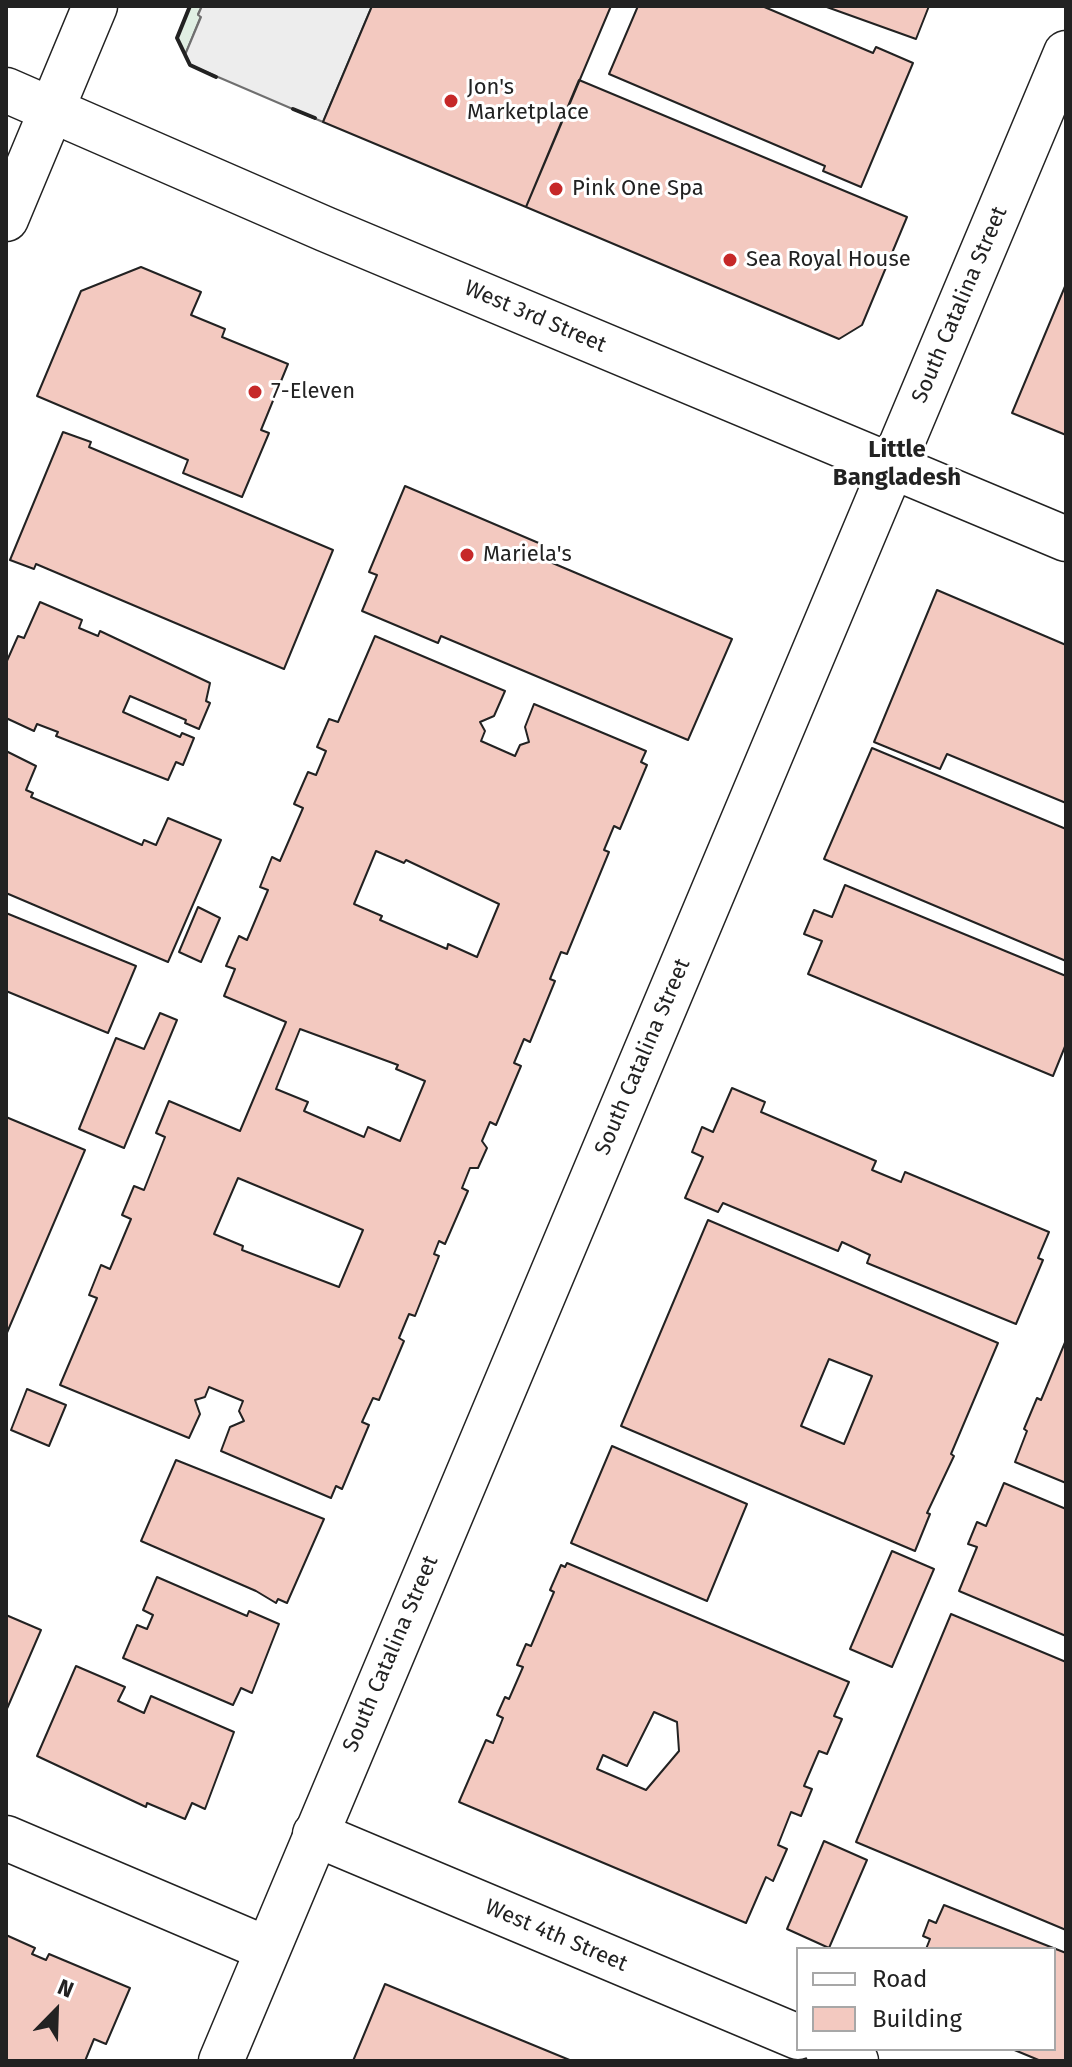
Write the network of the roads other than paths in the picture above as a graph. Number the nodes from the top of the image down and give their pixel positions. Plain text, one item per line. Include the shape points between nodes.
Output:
1 (95, 6) edge
2 (1066, 53) edge
3 (6, 90) edge
4 (53, 108) junction
5 (6, 219) edge
6 (893, 466) junction
7 (1066, 539) edge
8 (315, 1834) junction
9 (6, 1838) edge
10 (267, 1949) junction
11 (796, 2036) edge
12 (832, 2051) edge
13 (221, 2061) edge
14 (856, 2061) edge

1 - 4 street
2 - 6 street, South Catalina Street
3 - 4 street, West 3rd Street
4 - 5 street
4 - 6 street, West 3rd Street via 325,229
6 - 7 street, West 3rd Street
6 - 8 street, South Catalina Street
8 - 10 street, South Catalina Street
8 - 11 street, West 4th Street
9 - 10 street
10 - 13 street, South Catalina Street
12 - 14 street

